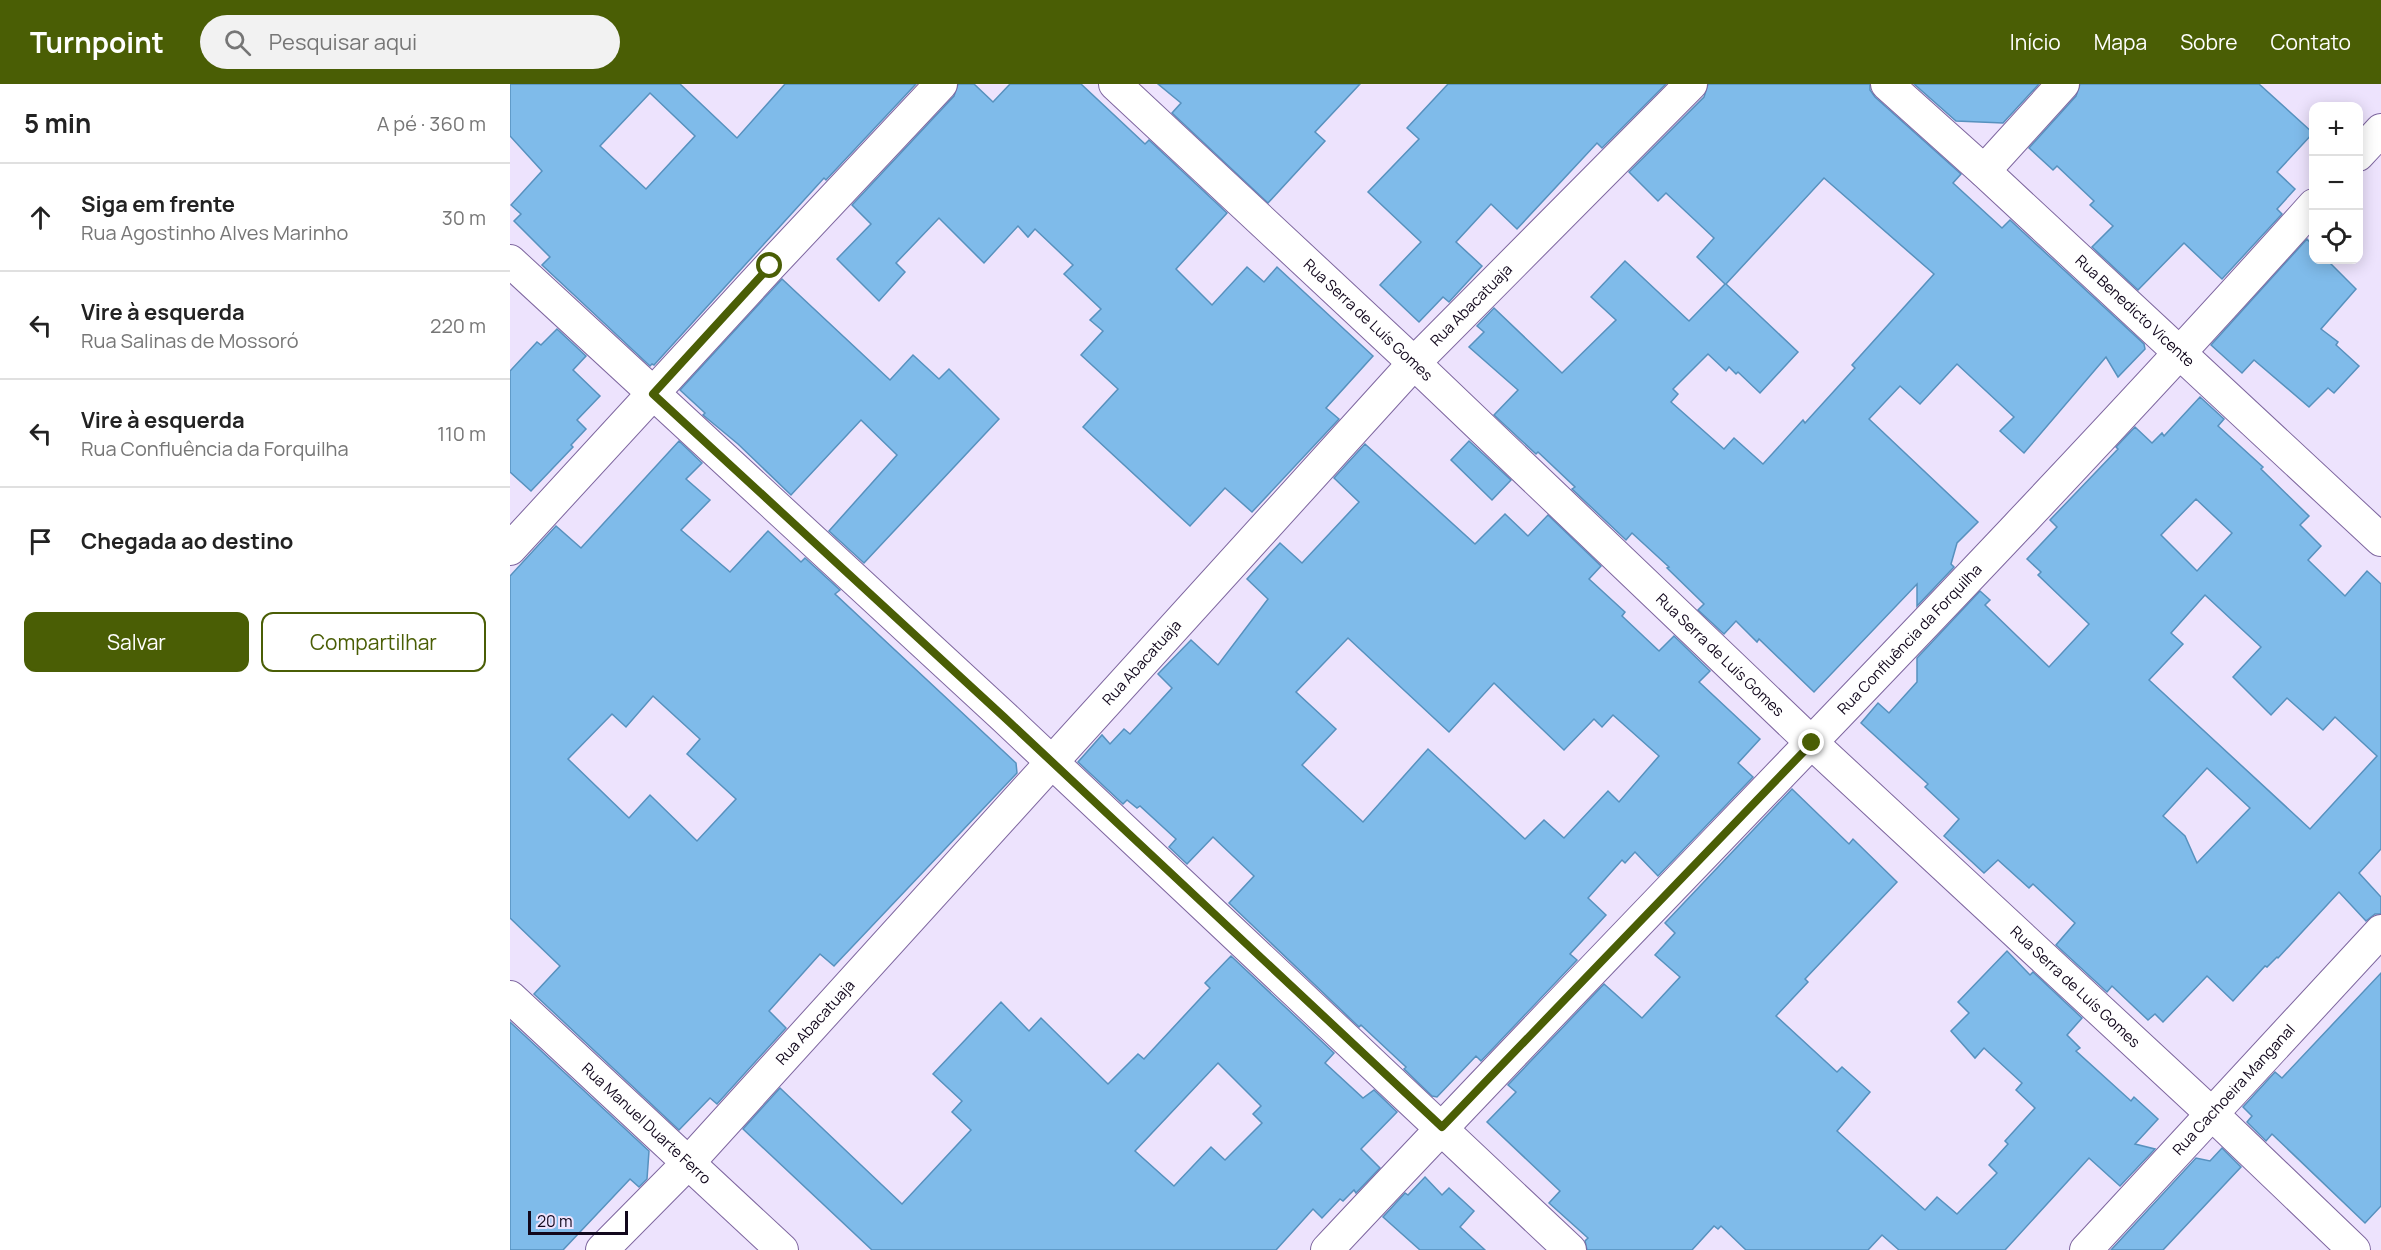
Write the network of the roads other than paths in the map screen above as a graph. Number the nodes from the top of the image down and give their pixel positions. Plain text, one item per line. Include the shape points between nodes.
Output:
1 (941, 84) edge
2 (1115, 84) edge
3 (1691, 84) edge
4 (1887, 84) edge
5 (2063, 84) edge
6 (2381, 130) edge
7 (2363, 150) edge
8 (1984, 171) junction
9 (2309, 210) edge
10 (510, 261) edge
11 (2180, 355) junction
12 (1414, 363) junction
13 (653, 394) junction
14 (2381, 540) edge
15 (510, 549) edge
16 (1812, 743) junction
17 (1050, 762) junction
18 (2381, 931) edge
19 (510, 997) edge
20 (2213, 1114) junction
21 (1442, 1127) junction
22 (689, 1162) junction
23 (602, 1250) edge
24 (782, 1250) edge
25 (1327, 1250) edge
26 (1570, 1250) edge
27 (2086, 1250) edge
28 (2354, 1250) edge

1 - 13 street
2 - 12 street, Rua Serra de Luís Gomes
3 - 12 street, Rua Abacatuaja
4 - 8 street, Rua Benedicto Vicente
5 - 8 street
6 - 7 street
8 - 11 street, Rua Benedicto Vicente
9 - 11 street, Rua Confluência da Forquilha
10 - 13 street
11 - 14 street, Rua Benedicto Vicente
11 - 16 street, Rua Confluência da Forquilha
12 - 16 street, Rua Serra de Luís Gomes
12 - 17 street, Rua Abacatuaja
13 - 15 street
13 - 17 street
16 - 20 street, Rua Serra de Luís Gomes
16 - 21 street, Rua Confluência da Forquilha
17 - 21 street
17 - 22 street, Rua Abacatuaja
18 - 20 street, Rua Cachoeira Manganal
19 - 22 street, Rua Manuel Duarte Ferro
20 - 27 street, Rua Cachoeira Manganal
20 - 28 street, Rua Serra de Luís Gomes
21 - 25 street, Rua Confluência da Forquilha
21 - 26 street
22 - 23 street, Rua Abacatuaja
22 - 24 street, Rua Manuel Duarte Ferro

